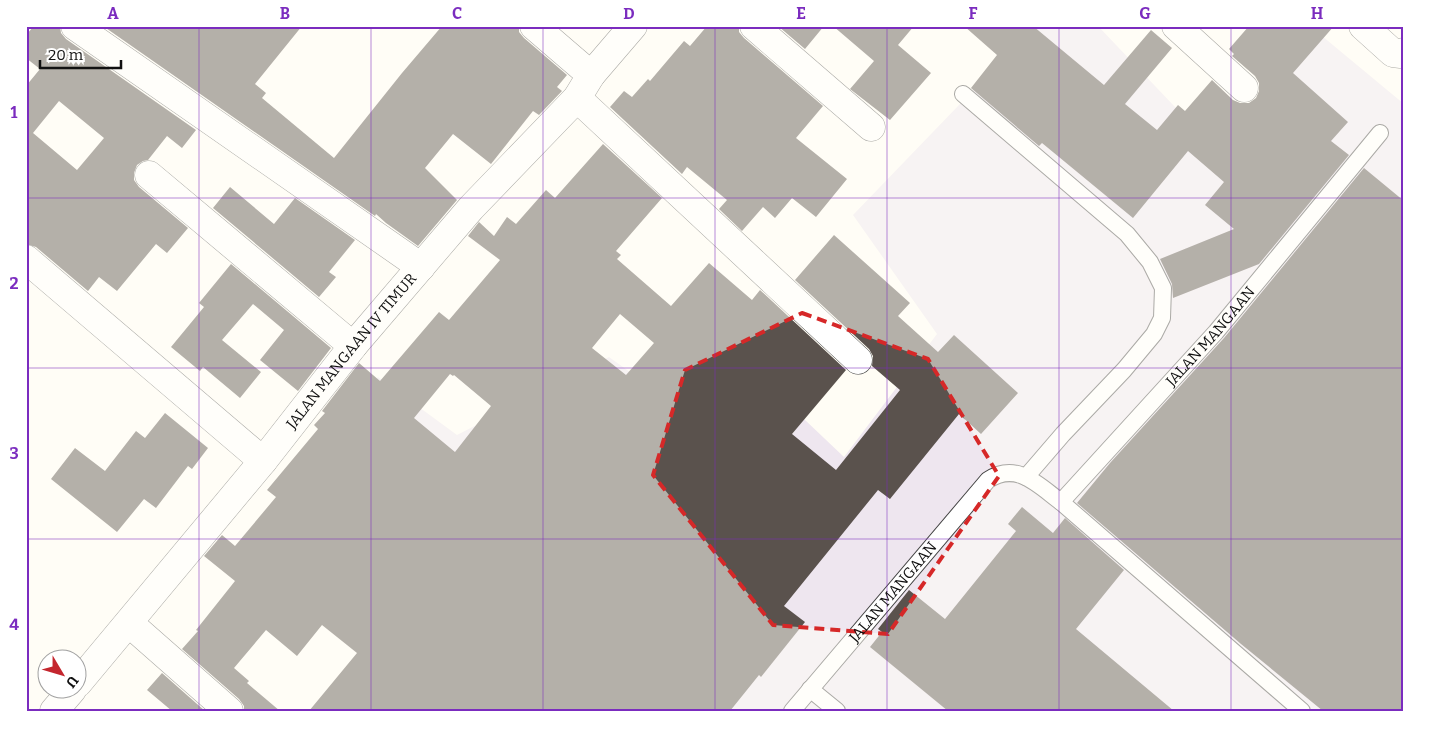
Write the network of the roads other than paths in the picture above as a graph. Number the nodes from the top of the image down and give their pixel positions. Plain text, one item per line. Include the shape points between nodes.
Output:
1 (75, 26) edge
2 (534, 26) edge
3 (633, 26) edge
4 (754, 26) edge
5 (1176, 26) edge
6 (1363, 26) edge
7 (1404, 52) edge
8 (591, 75) junction
9 (1244, 88) dead end
10 (963, 94) dead end
11 (577, 98) junction
12 (871, 127) dead end
13 (1380, 133) dead end
14 (149, 175) dead end
15 (26, 259) edge
16 (421, 267) junction
17 (353, 346) junction
18 (858, 360) dead end
19 (263, 461) junction
20 (1026, 477) junction
21 (1061, 502) junction
22 (129, 623) junction
23 (88, 671) edge
24 (810, 689) junction
25 (63, 700) edge
26 (54, 711) edge
27 (229, 711) edge
28 (792, 711) edge
29 (837, 711) edge
30 (1302, 711) edge

1 - 16 street
2 - 8 street
3 - 8 street, JALAN MANGAAN IV TIMUR
4 - 12 street
5 - 9 street
6 - 7 street via 1393,53
8 - 11 street, JALAN MANGAAN IV TIMUR
10 - 20 lane via 1127,234 1150,262 1164,288 1162,318 1154,334
11 - 16 street, JALAN MANGAAN IV TIMUR via 471,208
11 - 18 street
13 - 21 lane, JALAN MANGAAN via 1216,332
14 - 17 street
15 - 19 street
16 - 17 street, JALAN MANGAAN IV TIMUR
17 - 19 street, JALAN MANGAAN IV TIMUR
19 - 22 street, JALAN MANGAAN IV TIMUR
20 - 21 lane, JALAN MANGAAN
20 - 24 lane, JALAN MANGAAN via 1003,473 988,480
21 - 30 lane
22 - 23 street, JALAN MANGAAN IV TIMUR
22 - 27 street
24 - 28 lane, JALAN MANGAAN
24 - 29 lane
25 - 26 street

